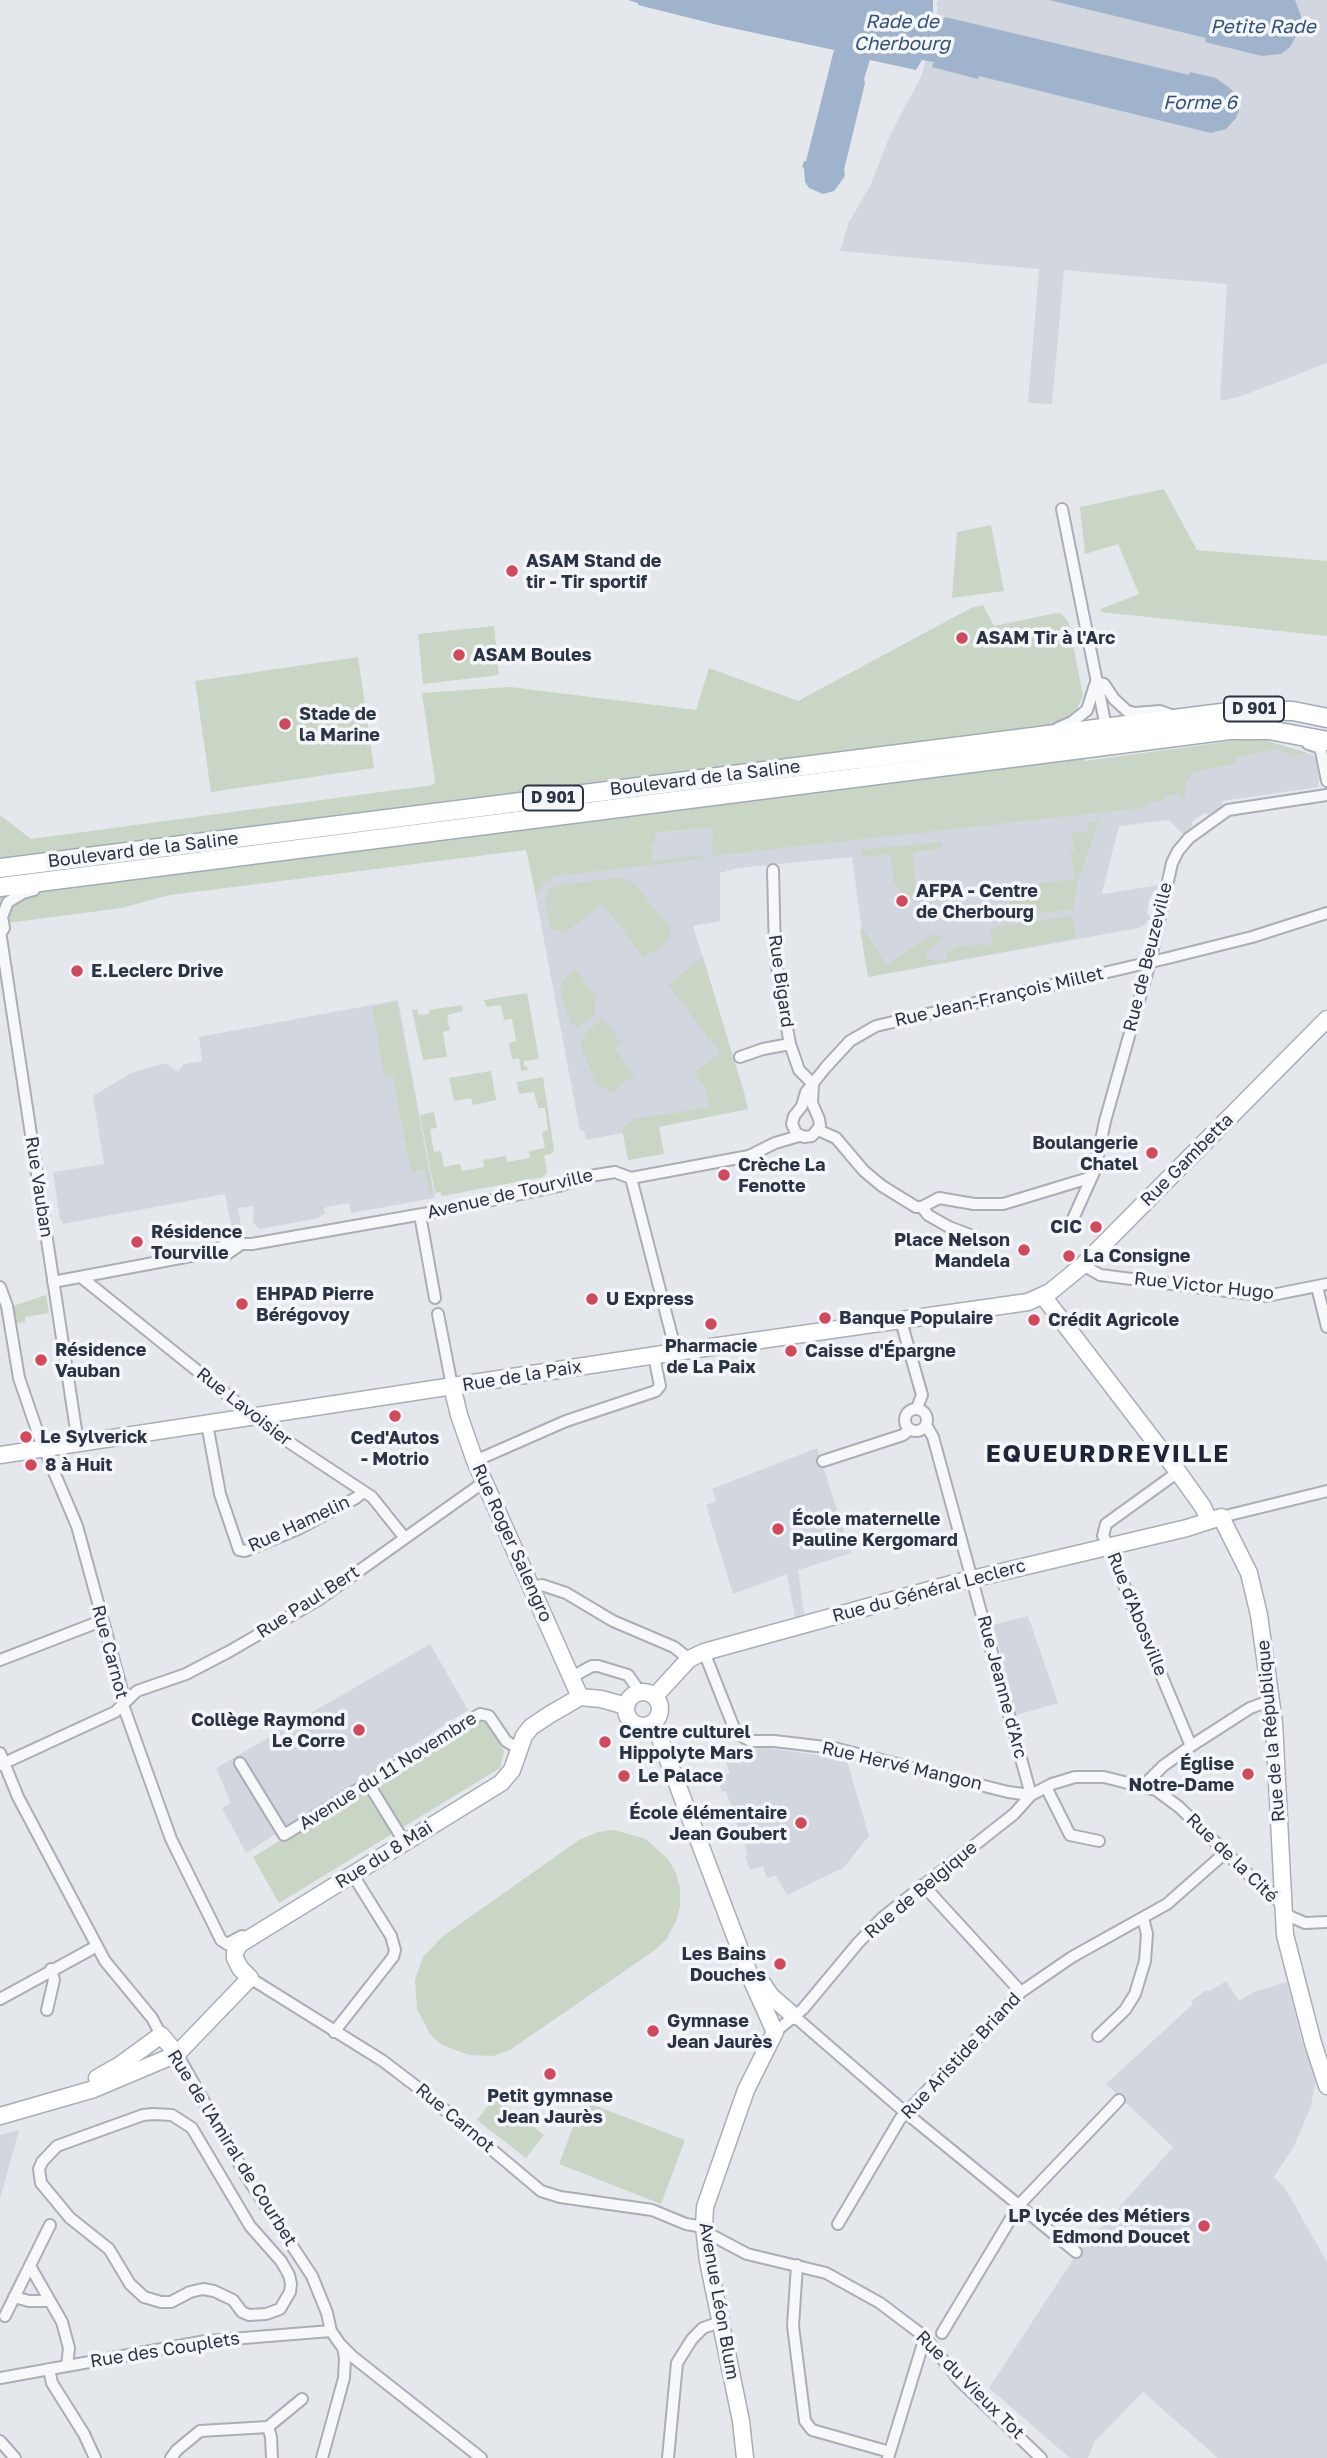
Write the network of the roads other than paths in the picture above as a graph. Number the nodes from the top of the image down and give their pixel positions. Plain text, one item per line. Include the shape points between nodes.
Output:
1 (1062, 509) dead end
2 (1096, 682) junction
3 (1180, 718) junction
4 (1327, 718) edge
5 (1105, 727) junction
6 (1230, 730) junction
7 (1269, 730) junction
8 (1327, 730) edge
9 (1042, 735) junction
10 (1327, 741) edge
11 (1110, 746) junction
12 (1327, 781) edge
13 (1327, 795) edge
14 (176, 865) junction
15 (0, 868) edge
16 (773, 870) dead end
17 (0, 887) edge
18 (1327, 913) edge
19 (0, 933) edge
20 (1150, 962) junction
21 (6, 1007) edge
22 (1327, 1018) edge
23 (790, 1044) junction
24 (740, 1058) dead end
25 (813, 1084) junction
26 (800, 1111) junction
27 (817, 1116) junction
28 (792, 1124) junction
29 (818, 1130) junction
30 (799, 1136) junction
31 (775, 1143) junction
32 (631, 1178) junction
33 (1089, 1178) junction
34 (922, 1207) junction
35 (420, 1215) junction
36 (1072, 1221) dead end
37 (970, 1236) dead end
38 (1083, 1265) junction
39 (81, 1277) junction
40 (53, 1282) junction
41 (1322, 1286) edge
42 (0, 1287) edge
43 (1044, 1296) junction
44 (435, 1298) dead end
45 (438, 1314) dead end
46 (901, 1321) junction
47 (1327, 1328) edge
48 (677, 1352) junction
49 (654, 1356) junction
50 (452, 1387) junction
51 (917, 1408) junction
52 (253, 1417) junction
53 (207, 1424) junction
54 (926, 1425) junction
55 (910, 1429) junction
56 (78, 1443) junction
57 (44, 1448) junction
58 (0, 1455) edge
59 (475, 1461) junction
60 (823, 1461) dead end
61 (1178, 1472) junction
62 (484, 1482) junction
63 (1327, 1491) edge
64 (363, 1492) junction
65 (1215, 1519) junction
66 (404, 1537) junction
67 (1109, 1546) junction
68 (972, 1579) junction
69 (532, 1587) junction
70 (101, 1621) junction
71 (697, 1655) junction
72 (0, 1660) edge
73 (572, 1677) junction
74 (647, 1694) junction
75 (580, 1698) junction
76 (1272, 1700) junction
77 (123, 1705) junction
78 (626, 1706) junction
79 (654, 1723) junction
80 (1191, 1746) junction
81 (519, 1749) junction
82 (1, 1760) edge
83 (240, 1763) dead end
84 (368, 1783) junction
85 (1143, 1786) junction
86 (1046, 1787) junction
87 (1031, 1795) junction
88 (1099, 1841) dead end
89 (405, 1843) junction
90 (1226, 1853) junction
91 (353, 1875) junction
92 (923, 1885) junction
93 (1284, 1911) junction
94 (1143, 1918) junction
95 (1327, 1922) edge
96 (249, 1938) junction
97 (97, 1946) junction
98 (235, 1952) joint
99 (747, 1961) junction
100 (51, 1969) junction
101 (250, 1978) junction
102 (1021, 1992) junction
103 (0, 1999) edge
104 (47, 2010) dead end
105 (794, 2016) junction
106 (334, 2032) junction
107 (775, 2032) junction
108 (161, 2035) junction
109 (1098, 2036) dead end
110 (177, 2054) junction
111 (1327, 2086) edge
112 (68, 2097) junction
113 (1119, 2100) dead end
114 (906, 2113) junction
115 (0, 2116) edge
116 (1020, 2205) junction
117 (838, 2224) dead end
118 (50, 2225) dead end
119 (705, 2231) junction
120 (1076, 2252) dead end
121 (797, 2265) junction
122 (30, 2266) junction
123 (14, 2297) junction
124 (50, 2301) junction
125 (249, 2315) junction
126 (5, 2316) dead end
127 (720, 2322) junction
128 (331, 2331) junction
129 (942, 2333) dead end
130 (249, 2336) junction
131 (925, 2337) junction
132 (343, 2347) junction
133 (67, 2366) junction
134 (49, 2369) junction
135 (0, 2378) edge
136 (302, 2399) dead end
137 (268, 2427) junction
138 (0, 2441) edge
139 (889, 2455) edge
140 (15, 2458) edge
141 (95, 2458) edge
142 (171, 2458) edge
143 (272, 2458) edge
144 (322, 2458) edge
145 (481, 2458) edge
146 (668, 2458) edge
147 (745, 2458) edge
148 (1041, 2458) edge

1 - 2 street
2 - 3 street via 1104,684 1127,711 1160,711
2 - 5 street
2 - 9 street via 1087,710
3 - 4 main road, Boulevard de la Saline / D 901 via 1259,709
3 - 5 main road, Boulevard de la Saline / D 901
5 - 9 main road, Boulevard de la Saline / D 901
5 - 11 street
6 - 7 main road, Boulevard de la Saline / D 901
6 - 8 main road, Boulevard de la Saline / D 901 via 1281,723
6 - 11 main road, Boulevard de la Saline / D 901
7 - 10 main road, Boulevard de la Saline / D 901
7 - 12 street via 1318,747
9 - 15 main road, Boulevard de la Saline / D 901
11 - 14 main road, Boulevard de la Saline / D 901
13 - 20 street, Rue de Beuzeville via 1231,809 1185,841 1172,863
14 - 17 main road, Boulevard de la Saline / D 901
14 - 19 street via 132,878 23,892 5,906
16 - 23 street, Rue Bigard via 775,953
18 - 20 street, Rue Jean-François Millet
19 - 21 street, Rue Vauban
20 - 25 street, Rue Jean-François Millet via 876,1026 850,1041
20 - 33 street, Rue de Beuzeville via 1095,1170
21 - 40 street, Rue Vauban
22 - 38 main road, Rue Gambetta
23 - 24 street
23 - 25 street, Rue Bigard via 799,1070
25 - 26 street, Rue Jean-François Millet
25 - 27 street
26 - 27 street
26 - 28 street
27 - 29 street
28 - 30 street
28 - 31 street, Avenue de Tourville
29 - 30 street via 812,1136
29 - 34 street via 836,1138 882,1186
30 - 31 street, Avenue de Tourville
31 - 32 street, Avenue de Tourville via 749,1156
32 - 35 street, Avenue de Tourville via 615,1172 590,1176
32 - 48 street
33 - 34 street via 1003,1204 939,1198
33 - 36 street, Rue de Beuzeville
34 - 37 street via 928,1215
35 - 39 street, Avenue de Tourville via 240,1245 227,1254 212,1252
35 - 44 street
38 - 41 street, Rue Victor Hugo via 1100,1275 1267,1296
38 - 43 main road, Rue Gambetta
39 - 40 street, Avenue de Tourville
39 - 52 street, Rue Lavoisier
40 - 56 street, Rue Vauban
41 - 47 street
42 - 57 street, Rue Carnot via 19,1378
43 - 46 main road, Rue de la Paix
43 - 61 main road, Rue de la République
45 - 50 street
46 - 48 main road, Rue de la Paix
46 - 51 street via 922,1395
48 - 49 main road, Rue de la Paix
49 - 50 main road, Rue de la Paix
49 - 59 street via 660,1386 656,1391 566,1421
50 - 52 main road, Rue de la Paix
50 - 59 main road, Rue Roger Salengro
51 - 54 street via 926,1414
51 - 55 street via 906,1416
52 - 53 main road, Rue de la Paix
52 - 64 street, Rue Lavoisier
53 - 56 main road, Rue de la Paix
53 - 64 street, Rue Hamelin via 220,1494 239,1550 298,1529
54 - 55 street via 917,1431
54 - 68 street, Rue Jeanne d'Arc
55 - 60 street
56 - 57 main road, Rue de la Paix
57 - 58 main road, Rue de la Paix
57 - 70 street, Rue Carnot via 77,1526
59 - 62 main road, Rue Roger Salengro
61 - 65 main road, Rue de la République
61 - 67 street, Rue d'Abosville via 1106,1524 1103,1536
62 - 66 street, Rue Paul Bert
62 - 69 main road, Rue Roger Salengro
63 - 65 street
64 - 66 street, Rue Lavoisier via 377,1502
65 - 67 main road, Rue du Général Leclerc
65 - 76 main road, Rue de la République via 1250,1573
66 - 77 street, Rue Paul Bert via 318,1600 186,1674 137,1691
67 - 68 main road, Rue du Général Leclerc
67 - 80 street, Rue d'Abosville
68 - 71 main road, Rue du Général Leclerc
68 - 87 street, Rue Jeanne d'Arc
69 - 71 street via 566,1592 620,1624
69 - 73 main road, Rue Roger Salengro
70 - 72 street
70 - 77 street, Rue Carnot
71 - 74 main road
71 - 87 street, Rue Hervé Mangon via 736,1733 751,1741 834,1748
73 - 74 street via 598,1666 624,1672
73 - 75 main road, Rue Roger Salengro
74 - 78 main road via 631,1697
74 - 79 main road via 661,1710
75 - 78 main road
75 - 81 main road, Rue du 8 Mai via 531,1727
76 - 80 street via 1250,1708
76 - 93 main road, Rue de la République
77 - 82 street, Rue Paul Bert
77 - 96 street, Rue Carnot via 171,1839 221,1940 227,1944 242,1936
78 - 79 main road via 628,1718 637,1726
79 - 99 main road
80 - 85 street
81 - 84 street, Avenue du 11 Novembre via 506,1741 489,1716 480,1714
81 - 89 main road, Rue du 8 Mai via 505,1780
82 - 97 street, Rue de l'Amiral de Courbet
83 - 84 street, Avenue du 11 Novembre via 284,1835
84 - 89 street
85 - 86 street, Rue de Belgique via 1092,1776
85 - 90 street, Rue de la Cité via 1168,1798
86 - 87 street, Rue de Belgique
86 - 88 street via 1070,1835
87 - 92 street, Rue de Belgique via 1014,1814
89 - 91 main road, Rue du 8 Mai
90 - 93 street, Rue de la Cité via 1273,1894
90 - 94 street, Rue Aristide Briand via 1167,1904
91 - 96 main road, Rue du 8 Mai
91 - 106 street via 395,1950
92 - 102 street
92 - 105 street, Rue de Belgique via 882,1918
93 - 95 street via 1298,1921
93 - 111 main road, Rue de la République via 1287,1945
94 - 102 street, Rue Aristide Briand
94 - 109 street via 1145,1961 1135,1994
96 - 98 main road, Rue du 8 Mai
97 - 100 street
97 - 108 street, Rue de l'Amiral de Courbet
98 - 101 main road, Rue Carnot via 240,1968
99 - 105 main road via 771,1996
99 - 107 main road
100 - 103 street
100 - 104 street via 54,1980
101 - 106 street, Rue Carnot
101 - 110 main road
102 - 114 street, Rue Aristide Briand
105 - 107 street, Rue de Belgique
105 - 114 street
106 - 119 street, Rue Carnot via 421,2090 541,2190 560,2197 652,2210
107 - 119 main road, Avenue Léon Blum via 755,2068 719,2162 707,2197
108 - 110 main road, Rue de l'Amiral de Courbet
108 - 112 main road
110 - 112 main road
110 - 128 street, Rue de l'Amiral de Courbet via 248,2179 312,2276
112 - 115 main road
113 - 116 street
114 - 116 street
114 - 117 street, Rue Aristide Briand
116 - 120 street
116 - 129 street
118 - 122 street
119 - 121 street, Rue du Vieux Tot via 747,2254
119 - 127 main road, Avenue Léon Blum
121 - 131 street, Rue du Vieux Tot via 826,2273 864,2293
121 - 139 street via 793,2326 806,2421 812,2430
122 - 123 street
122 - 124 street
123 - 124 street
123 - 126 street
124 - 133 street via 69,2348
125 - 125 street via 280,2309 290,2292 289,2275 250,2226 201,2139 185,2122 172,2115 143,2115 57,2146 47,2154 39,2169 41,2183 71,2218 108,2249 137,2292 171,2302 208,2290 223,2295
125 - 130 street
127 - 146 street via 692,2339 677,2363
127 - 147 main road, Avenue Léon Blum
128 - 130 street, Rue des Couplets
128 - 132 street, Rue de l'Amiral de Courbet
130 - 133 street, Rue des Couplets
131 - 139 street
131 - 148 street, Rue du Vieux Tot via 959,2379
132 - 144 street via 344,2378
132 - 145 street, Rue de l'Amiral de Courbet
133 - 134 street, Rue des Couplets
134 - 135 street, Rue des Couplets
134 - 141 street via 52,2383
136 - 137 street
137 - 142 street via 200,2431
137 - 143 street
138 - 140 street

